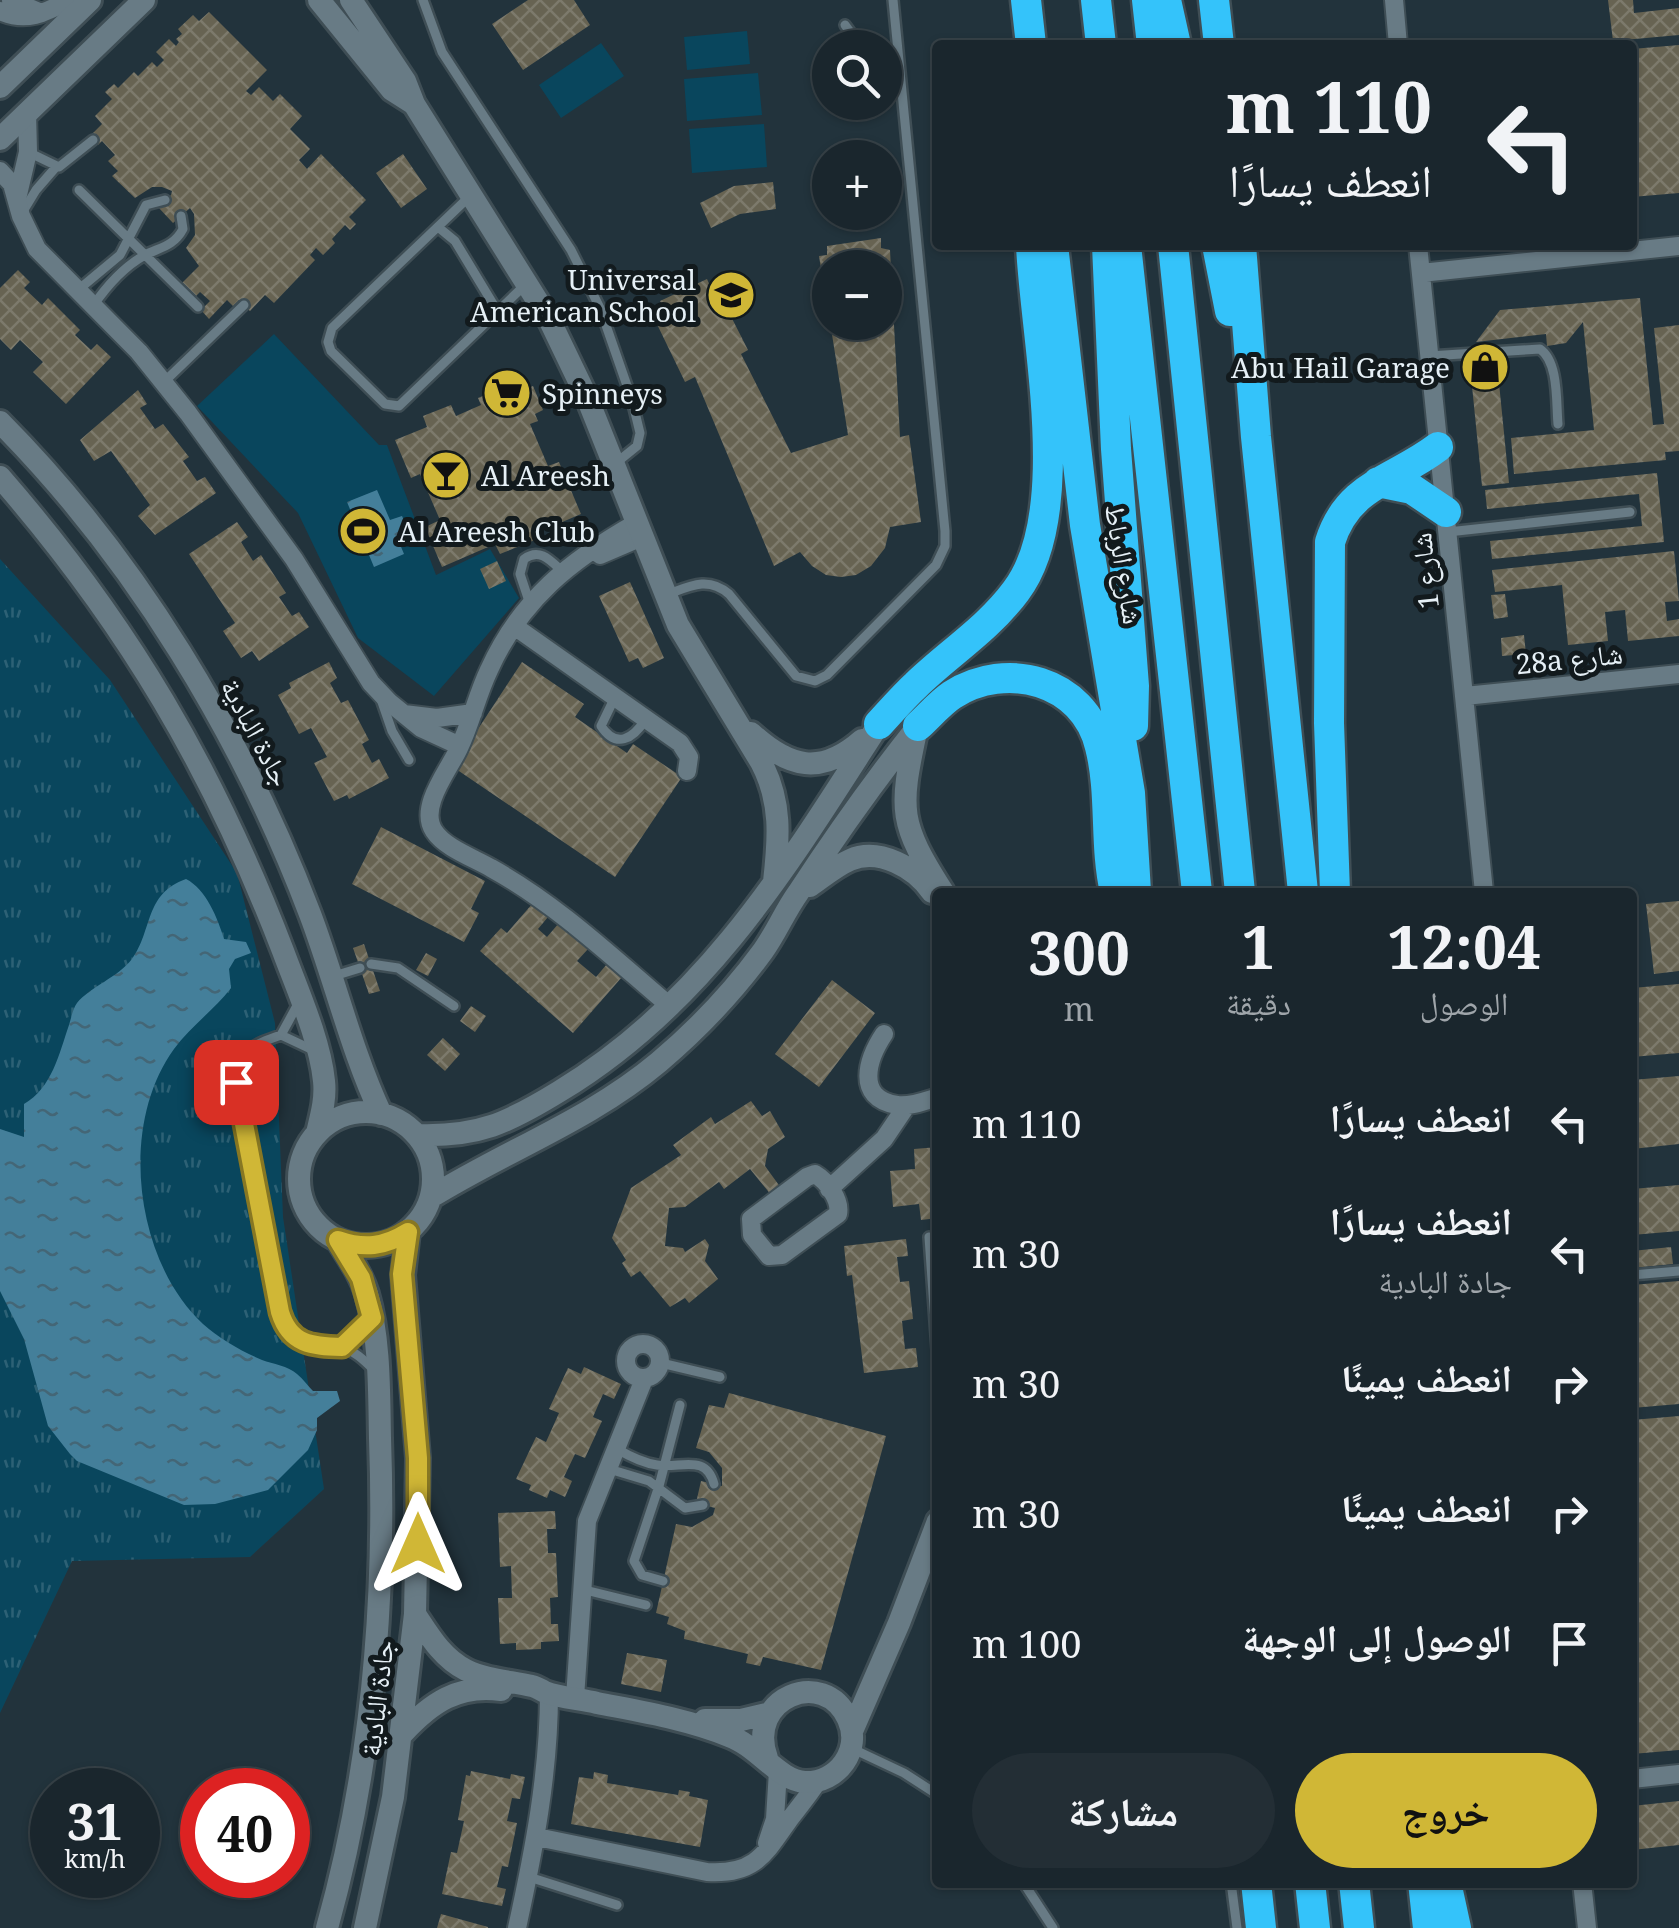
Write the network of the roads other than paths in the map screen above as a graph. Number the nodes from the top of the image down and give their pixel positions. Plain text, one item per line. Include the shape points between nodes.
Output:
1 (11, 0) edge
2 (69, 0) edge
3 (90, 0) edge
4 (144, 0) edge
5 (320, 0) edge
6 (351, 0) edge
7 (423, 0) edge
8 (893, 0) edge
9 (1026, 0) edge
10 (1147, 0) edge
11 (1166, 0) edge
12 (1214, 0) edge
13 (1394, 0) edge
14 (1096, 6) edge
15 (0, 11) edge
16 (44, 13) junction
17 (846, 24) dead end
18 (850, 30) edge
19 (896, 30) edge
20 (1030, 40) edge
21 (1099, 40) edge
22 (1151, 40) edge
23 (1175, 40) edge
24 (1218, 40) edge
25 (1398, 40) edge
26 (0, 87) edge
27 (902, 92) edge
28 (414, 104) junction
29 (27, 112) junction
30 (0, 139) edge
31 (93, 140) dead end
32 (28, 152) junction
33 (56, 167) junction
34 (0, 171) edge
35 (79, 190) dead end
36 (472, 194) junction
37 (165, 200) dead end
38 (19, 208) junction
39 (181, 216) dead end
40 (438, 227) junction
41 (130, 240) junction
42 (1679, 246) edge
43 (1031, 250) edge
44 (1054, 250) edge
45 (1107, 250) edge
46 (1127, 250) edge
47 (1174, 250) edge
48 (1218, 250) edge
49 (1242, 250) edge
50 (1419, 250) edge
51 (146, 255) junction
52 (1421, 273) junction
53 (528, 282) junction
54 (78, 290) junction
55 (94, 306) junction
56 (244, 306) dead end
57 (198, 307) dead end
58 (498, 312) junction
59 (1429, 356) junction
60 (164, 382) junction
61 (0, 422) edge
62 (1558, 424) dead end
63 (1256, 436) junction
64 (1438, 447) junction
65 (614, 464) junction
66 (0, 477) edge
67 (1378, 482) junction
68 (1630, 512) dead end
69 (1447, 522) junction
70 (639, 530) junction
71 (569, 567) junction
72 (665, 595) junction
73 (530, 604) junction
74 (514, 626) junction
75 (1679, 674) edge
76 (380, 694) junction
77 (615, 696) junction
78 (1465, 696) junction
79 (472, 712) junction
80 (404, 714) junction
81 (733, 716) junction
82 (646, 718) junction
83 (879, 724) junction
84 (918, 726) junction
85 (460, 746) junction
86 (409, 760) dead end
87 (687, 770) dead end
88 (1130, 793) junction
89 (774, 882) junction
90 (940, 888) edge
91 (1115, 888) edge
92 (1136, 888) edge
93 (1197, 888) edge
94 (1240, 888) edge
95 (1303, 888) edge
96 (1335, 888) edge
97 (1484, 888) edge
98 (932, 893) edge
99 (795, 897) junction
100 (371, 964) dead end
101 (360, 968) dead end
102 (332, 977) junction
103 (300, 1000) junction
104 (454, 1006) dead end
105 (671, 1007) junction
106 (884, 1034) dead end
107 (281, 1035) junction
108 (317, 1052) junction
109 (932, 1099) edge
110 (907, 1105) junction
111 (381, 1114) junction
112 (317, 1133) junction
113 (417, 1136) junction
114 (830, 1189) junction
115 (431, 1197) junction
116 (408, 1232) junction
117 (929, 1237) dead end
118 (338, 1240) junction
119 (1679, 1271) edge
120 (1637, 1275) edge
121 (932, 1279) edge
122 (372, 1318) junction
123 (342, 1347) junction
124 (661, 1364) junction
125 (378, 1374) junction
126 (720, 1378) dead end
127 (644, 1379) junction
128 (680, 1405) dead end
129 (615, 1448) junction
130 (664, 1466) junction
131 (606, 1469) junction
132 (714, 1484) dead end
133 (659, 1486) junction
134 (703, 1505) dead end
135 (932, 1536) edge
136 (663, 1581) dead end
137 (581, 1589) junction
138 (646, 1605) dead end
139 (415, 1614) junction
140 (886, 1651) junction
141 (547, 1692) junction
142 (824, 1696) junction
143 (575, 1698) junction
144 (770, 1712) junction
145 (692, 1721) junction
146 (403, 1734) junction
147 (851, 1740) junction
148 (773, 1765) junction
149 (1679, 1774) edge
150 (1637, 1779) edge
151 (818, 1781) junction
152 (932, 1790) edge
153 (536, 1837) junction
154 (765, 1853) junction
155 (528, 1877) junction
156 (1027, 1888) edge
157 (1232, 1888) edge
158 (1257, 1888) edge
159 (1311, 1888) edge
160 (1355, 1888) edge
161 (1424, 1888) edge
162 (1447, 1888) edge
163 (1583, 1888) edge
164 (617, 1905) dead end
165 (328, 1928) edge
166 (364, 1928) edge
167 (517, 1928) edge
168 (1053, 1928) edge
169 (1237, 1928) edge
170 (1261, 1928) edge
171 (1315, 1928) edge
172 (1359, 1928) edge
173 (1428, 1928) edge
174 (1456, 1928) edge
175 (1587, 1928) edge

1 - 16 street
2 - 16 street
3 - 26 street
4 - 29 street
5 - 28 street via 396,94
6 - 28 street
7 - 65 lane via 442,52 571,250 600,308 640,433 637,446
8 - 19 lane
9 - 20 highway
10 - 22 highway
11 - 23 highway
12 - 24 highway
13 - 25 street
14 - 21 highway
15 - 16 street via 23,18
17 - 18 lane
27 - 72 lane via 946,532 940,559 816,681 796,676 717,585 695,584
28 - 36 street
29 - 30 street
29 - 32 street
31 - 33 lane
32 - 33 lane
32 - 38 street
33 - 38 lane
34 - 38 street
35 - 41 lane
36 - 40 lane
36 - 53 street
37 - 41 lane via 142,210
38 - 54 street via 37,248
39 - 51 lane via 183,229 173,243
40 - 58 lane via 455,241
40 - 58 lane via 332,328 331,352 395,407
41 - 51 lane
41 - 54 lane
42 - 52 street
43 - 83 highway via 1048,504 1029,573 975,636
44 - 88 highway, شارع الرباط via 1084,511
45 - 88 highway via 1134,686
46 - 93 highway, شارع الرباط
47 - 94 highway
48 - 63 highway
49 - 63 highway
50 - 52 street, شارع 1
51 - 55 lane
51 - 57 lane
52 - 59 street, شارع 1
53 - 58 lane
53 - 65 street
54 - 55 street
55 - 60 street
56 - 60 lane
59 - 62 lane via 1545,352
59 - 64 street, شارع 1
60 - 76 street via 294,559
61 - 102 street, جادة البادية via 99,538 181,656 259,798
63 - 95 highway
64 - 67 highway
64 - 69 street, شارع 1
65 - 70 street
66 - 103 street via 96,595 176,720 244,852
67 - 69 highway via 1412,490
67 - 96 highway via 1343,512 1330,542
68 - 69 lane
69 - 78 street, شارع 1
70 - 71 street via 585,552
70 - 72 street
71 - 73 street
71 - 73 lane via 544,555 524,559 520,574
72 - 81 street
73 - 74 street
74 - 77 street
74 - 79 street
75 - 78 street, 28a شارع
76 - 80 street
76 - 86 lane
77 - 82 street
77 - 82 lane via 602,718 608,735 633,737
78 - 97 street, شارع 1
79 - 80 street
79 - 85 street
80 - 85 street
81 - 83 street via 777,754 816,764 842,758
81 - 89 street via 776,799
82 - 87 street via 684,746
83 - 89 street
84 - 90 street via 904,795 906,826
84 - 91 highway via 951,696 1003,676 1058,688 1083,710 1100,744
84 - 99 street
85 - 105 street via 430,808 434,831 547,902
88 - 92 highway, شارع الرباط
89 - 105 street via 720,956
98 - 99 street via 905,866 854,858
99 - 115 street via 741,979 657,1063 593,1110
100 - 104 lane via 398,968
101 - 102 lane
102 - 111 street, جادة البادية
103 - 107 lane
103 - 108 street
105 - 113 street via 577,1081 500,1124 460,1136
106 - 110 street via 868,1061 869,1081 888,1102
107 - 108 lane
107 - 123 lane via 244,1052 235,1074 280,1312 286,1328 305,1344
108 - 112 street via 324,1091
109 - 110 street
110 - 114 street via 884,1140
111 - 112 street via 340,1117
111 - 113 street
112 - 118 street via 302,1158 300,1185 308,1212
113 - 115 street via 433,1171
114 - 114 street via 838,1214 782,1254 765,1254 750,1230 754,1215 811,1175
115 - 116 street
116 - 118 street via 367,1247
116 - 139 street, جادة البادية via 402,1274 418,1458
117 - 121 lane
118 - 122 street, جادة البادية via 361,1278
119 - 120 lane
122 - 123 lane
122 - 125 street, جادة البادية
123 - 125 lane
124 - 126 lane
124 - 127 street
124 - 127 street via 653,1346 634,1346 628,1369
125 - 165 street, جادة البادية via 378,1644 361,1774
127 - 129 street
128 - 130 lane
129 - 130 lane
129 - 131 street
130 - 132 lane via 700,1464
130 - 133 lane
131 - 133 lane
131 - 137 street via 587,1521
133 - 134 lane via 680,1505
133 - 136 lane via 634,1562 642,1575
135 - 140 street
137 - 138 lane
137 - 143 street
139 - 141 street via 460,1667
139 - 146 street, جادة البادية
140 - 142 street via 858,1684
140 - 147 street
141 - 143 street
141 - 146 street via 452,1694
141 - 153 street via 549,1741
142 - 144 street via 788,1696
142 - 147 street via 842,1710
143 - 145 street
144 - 145 street
144 - 148 street via 762,1735
145 - 148 street via 738,1740
146 - 166 street, جادة البادية
147 - 151 street via 842,1766
147 - 152 lane
148 - 151 street via 797,1781
148 - 154 street via 774,1819
149 - 150 street
151 - 154 street
153 - 154 street via 707,1872 739,1869
153 - 155 street
155 - 164 lane
155 - 167 street
156 - 168 lane
157 - 169 lane
158 - 170 highway
159 - 171 highway
160 - 172 highway
161 - 173 highway
162 - 174 highway
163 - 175 street

